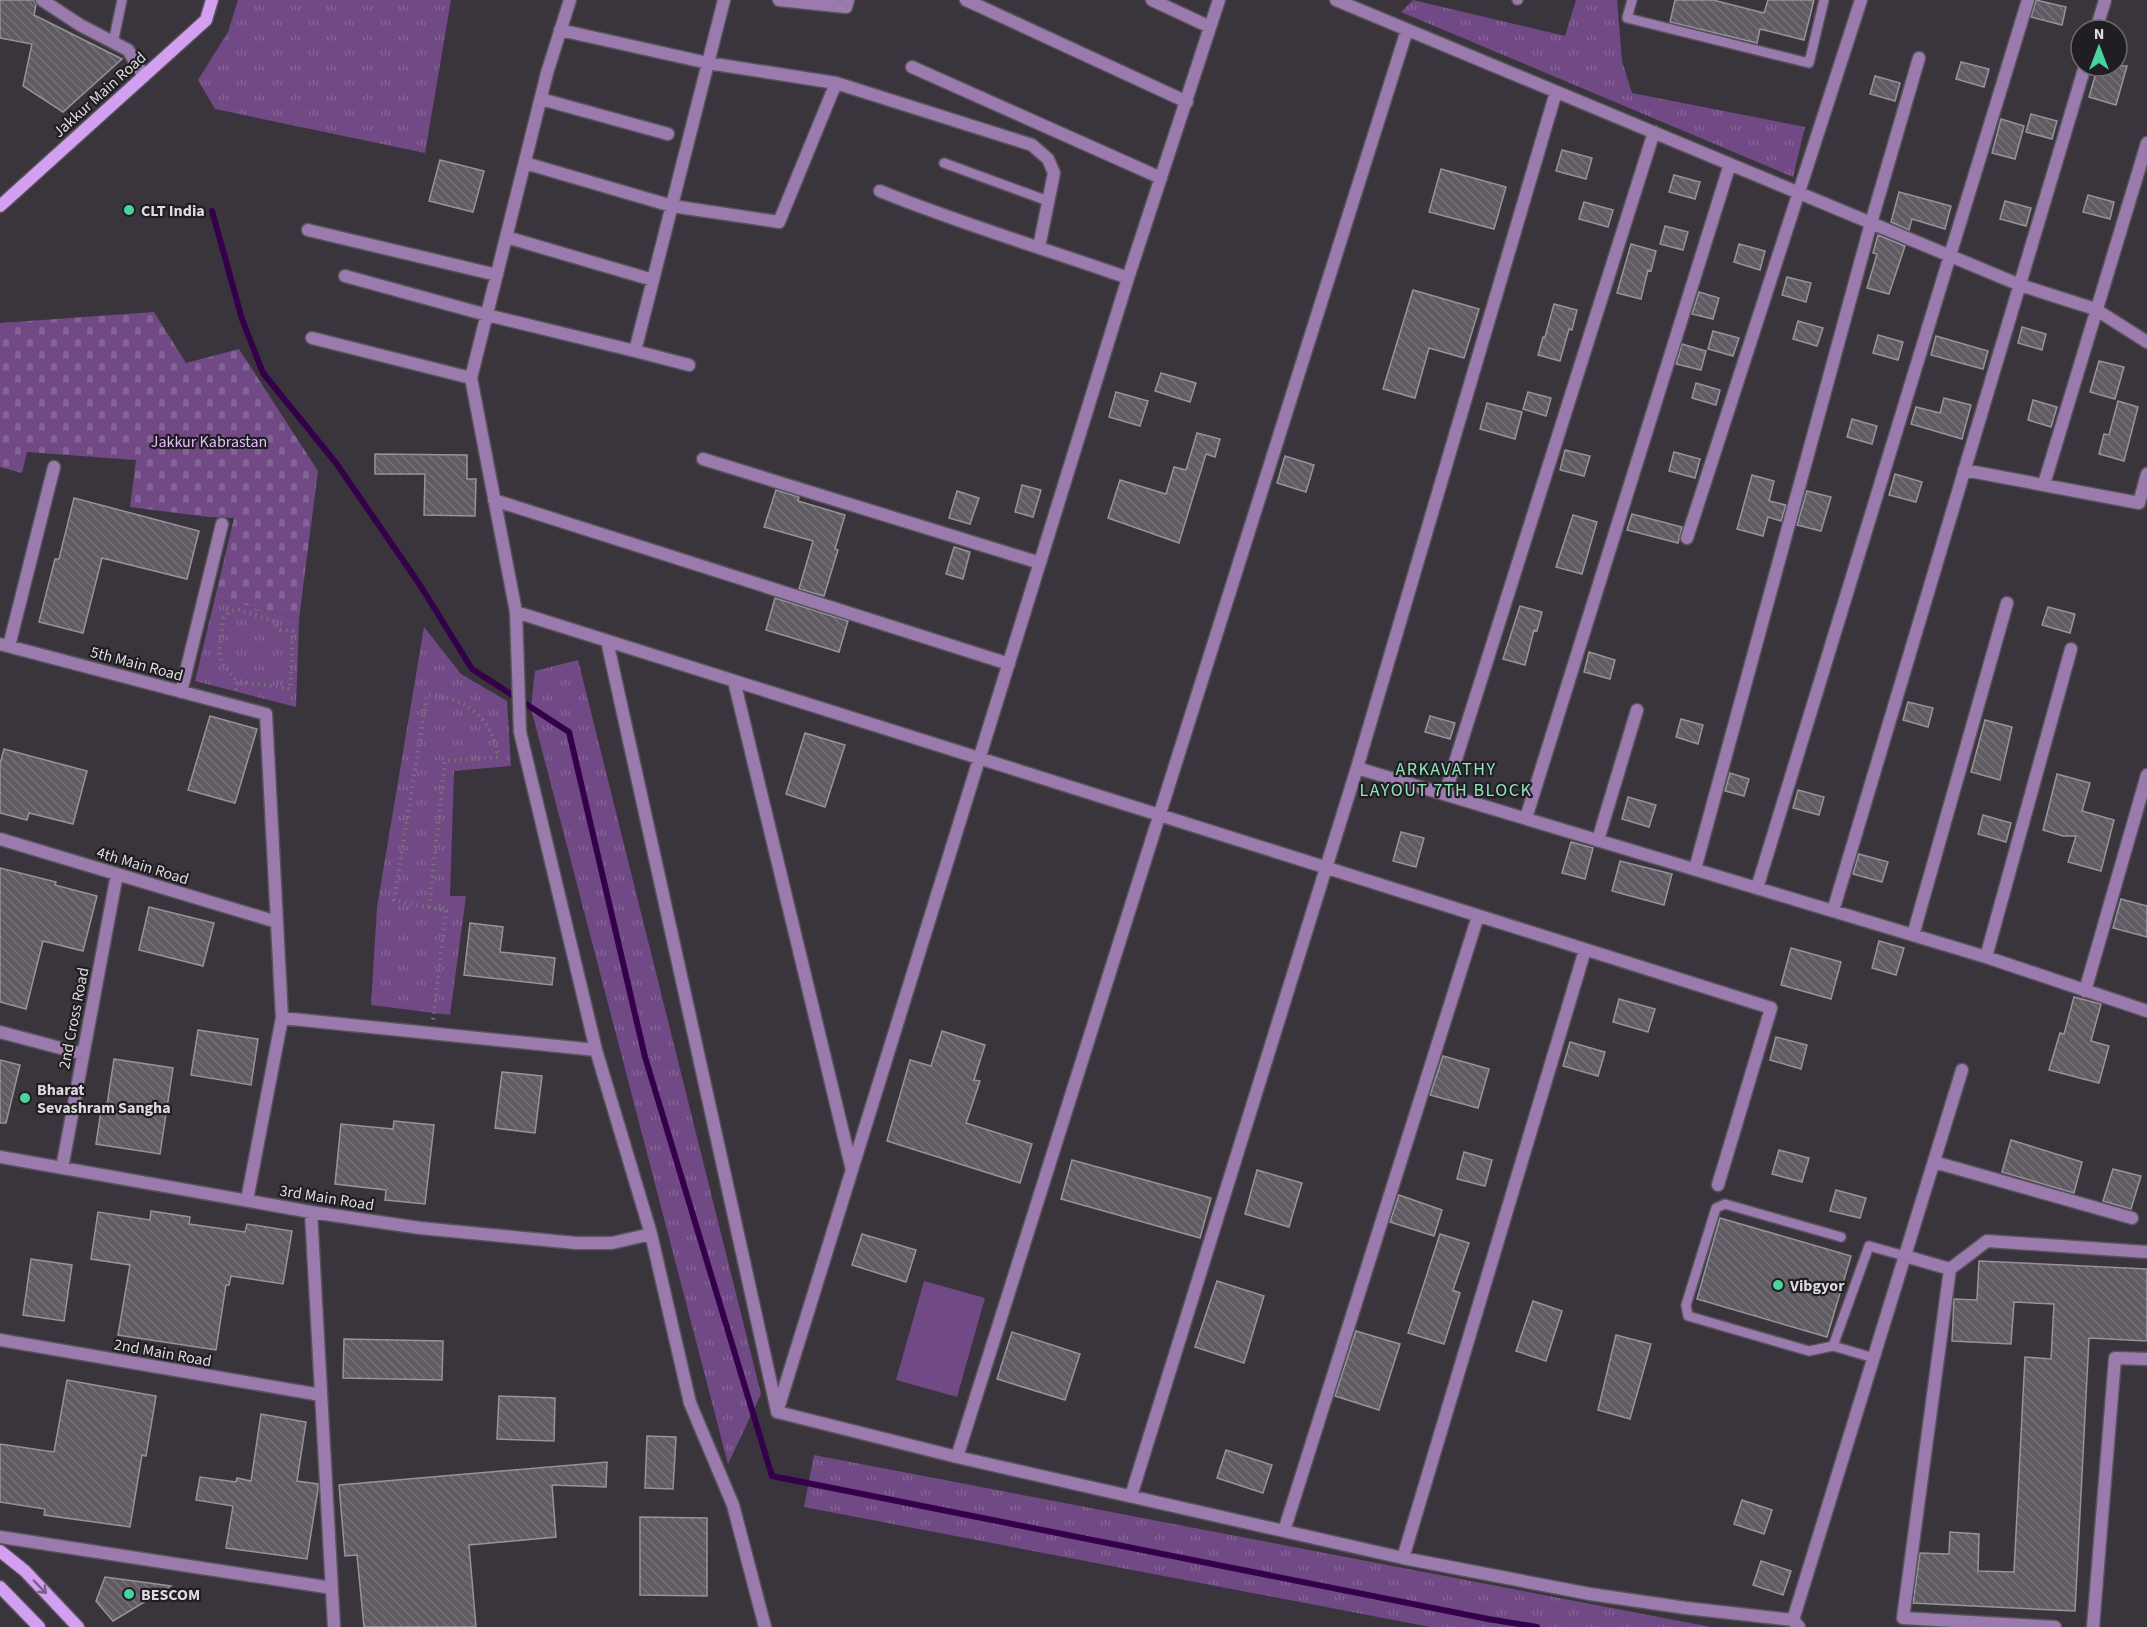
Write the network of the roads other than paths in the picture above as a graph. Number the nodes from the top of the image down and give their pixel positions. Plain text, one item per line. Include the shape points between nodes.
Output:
1 (42, 0) edge
2 (122, 0) edge
3 (212, 0) edge
4 (570, 0) edge
5 (724, 0) edge
6 (779, 0) edge
7 (848, 0) edge
8 (966, 0) edge
9 (1152, 0) edge
10 (1219, 0) edge
11 (1336, 0) edge
12 (1632, 0) edge
13 (1824, 0) edge
14 (1861, 0) edge
15 (2028, 0) edge
16 (2105, 0) edge
17 (2100, 18) edge
18 (1210, 27) junction
19 (560, 30) junction
20 (1407, 30) junction
21 (113, 43) junction
22 (1919, 58) dead end
23 (708, 63) junction
24 (912, 67) dead end
25 (144, 75) junction
26 (2081, 78) edge
27 (836, 83) junction
28 (1556, 92) junction
29 (541, 99) junction
30 (1187, 102) junction
31 (1654, 132) junction
32 (668, 134) dead end
33 (2147, 143) edge
34 (525, 162) junction
35 (944, 164) dead end
36 (1730, 164) junction
37 (1161, 178) junction
38 (880, 190) dead end
39 (1798, 192) junction
40 (1048, 201) junction
41 (0, 206) edge
42 (672, 206) junction
43 (1871, 223) junction
44 (308, 230) dead end
45 (506, 237) junction
46 (1039, 246) junction
47 (1950, 255) junction
48 (497, 275) junction
49 (345, 276) dead end
50 (1128, 278) junction
51 (653, 280) junction
52 (2020, 285) junction
53 (2095, 309) junction
54 (487, 315) junction
55 (312, 338) dead end
56 (2147, 342) edge
57 (635, 351) junction
58 (689, 365) dead end
59 (471, 378) junction
60 (703, 459) dead end
61 (54, 467) dead end
62 (1964, 470) junction
63 (2147, 474) edge
64 (2044, 484) junction
65 (494, 500) junction
66 (222, 524) dead end
67 (1687, 538) dead end
68 (1040, 563) junction
69 (2007, 603) dead end
70 (516, 612) junction
71 (607, 640) junction
72 (5, 645) edge
73 (2071, 649) dead end
74 (1009, 664) junction
75 (734, 681) junction
76 (182, 692) junction
77 (1637, 710) dead end
78 (980, 759) junction
79 (1358, 768) junction
80 (2147, 775) edge
81 (1445, 794) junction
82 (1160, 815) junction
83 (1526, 818) junction
84 (0, 839) edge
85 (1598, 840) junction
86 (1326, 868) junction
87 (1695, 869) junction
88 (117, 874) junction
89 (1757, 888) junction
90 (1833, 911) junction
91 (1478, 916) junction
92 (277, 922) junction
93 (1913, 935) junction
94 (1585, 950) junction
95 (1986, 957) junction
96 (2085, 991) junction
97 (2147, 1011) edge
98 (282, 1018) junction
99 (0, 1032) edge
100 (596, 1050) junction
101 (83, 1054) junction
102 (1962, 1071) dead end
103 (0, 1156) edge
104 (1934, 1162) junction
105 (62, 1168) junction
106 (852, 1170) junction
107 (1718, 1185) dead end
108 (247, 1200) junction
109 (311, 1212) junction
110 (2132, 1218) dead end
111 (651, 1234) junction
112 (1841, 1237) dead end
113 (2147, 1252) edge
114 (1905, 1256) junction
115 (1950, 1269) junction
116 (0, 1340) edge
117 (1833, 1346) junction
118 (1874, 1358) junction
119 (2147, 1359) edge
120 (321, 1395) junction
121 (777, 1412) junction
122 (957, 1457) junction
123 (1131, 1497) junction
124 (1284, 1531) junction
125 (0, 1538) edge
126 (0, 1551) edge
127 (1403, 1558) junction
128 (0, 1587) edge
129 (332, 1588) junction
130 (1796, 1624) edge
131 (39, 1627) edge
132 (78, 1627) edge
133 (334, 1627) edge
134 (765, 1627) edge
135 (2055, 1627) edge
136 (2093, 1627) edge

1 - 21 street
2 - 21 lane
3 - 25 street, Jakkur Main Road via 206,20
4 - 19 street
5 - 23 street
6 - 7 street via 846,7
8 - 30 street
9 - 18 street
10 - 18 street
11 - 20 street
12 - 13 lane via 1627,18 1809,63
14 - 39 street
15 - 47 street
16 - 17 street
18 - 30 street
19 - 23 street
19 - 29 street
20 - 28 street
20 - 82 street
21 - 25 street via 128,51
22 - 43 street
23 - 27 street
23 - 42 street
24 - 37 street
25 - 41 street, Jakkur Main Road
26 - 52 street
27 - 40 street via 1032,145 1048,159 1053,173
27 - 42 street via 779,222
28 - 31 street
28 - 79 street
29 - 32 street
29 - 34 street
30 - 37 street
31 - 36 street
31 - 81 street
33 - 53 street
34 - 42 street
34 - 45 street
35 - 40 lane
36 - 39 street
36 - 83 street
37 - 50 street
38 - 46 street via 935,213
39 - 43 street
39 - 67 street
40 - 46 street
42 - 51 street
43 - 47 street
43 - 87 street
44 - 48 street
45 - 48 street
45 - 51 street
46 - 50 street
47 - 52 street
47 - 89 street
48 - 54 street
49 - 54 street
50 - 68 street
51 - 57 street
52 - 53 street
52 - 62 street
53 - 56 street
53 - 64 street
54 - 57 street
54 - 59 street
55 - 59 street
57 - 58 street
59 - 65 street
60 - 68 street
61 - 72 street
62 - 64 street
62 - 90 street
63 - 64 street via 2139,503
65 - 70 street
65 - 74 street
66 - 76 street
68 - 74 street
69 - 93 street
70 - 71 street
70 - 100 street via 520,732
71 - 75 street
71 - 121 street
72 - 76 street, 5th Main Road
73 - 95 street
74 - 78 street
75 - 78 street
75 - 106 street
76 - 92 street, 5th Main Road via 266,714
77 - 85 street
78 - 82 street
78 - 106 street
79 - 81 street
79 - 86 street
80 - 96 street
81 - 83 street
82 - 86 street
82 - 122 street
83 - 85 street
84 - 88 street, 4th Main Road
85 - 87 street
86 - 91 street
86 - 123 street
87 - 89 street
88 - 92 street, 4th Main Road
88 - 101 street, 2nd Cross Road
89 - 90 street
90 - 93 street
91 - 94 street
91 - 124 street
92 - 98 street
93 - 95 street
94 - 107 street via 1771,1008
94 - 127 street
95 - 96 street
96 - 97 street
98 - 100 street
98 - 108 street
99 - 101 street
100 - 111 street
101 - 105 street, 2nd Cross Road
102 - 104 street
103 - 105 street, 3rd Main Road
104 - 110 street
104 - 114 street
105 - 108 street, 3rd Main Road
106 - 121 street
108 - 109 street, 3rd Main Road
109 - 111 street, 3rd Main Road via 576,1244 612,1243
109 - 120 street
111 - 134 street via 690,1403 733,1505
112 - 117 lane via 1725,1204 1716,1208 1686,1305 1688,1316 1809,1351
113 - 115 street via 1987,1242
114 - 115 street
114 - 117 lane via 1869,1246
114 - 118 street
115 - 135 street via 1903,1618
116 - 120 street, 2nd Main Road
117 - 118 lane
118 - 130 street
119 - 136 street via 2115,1358
120 - 129 street
121 - 122 street
122 - 123 street
123 - 124 street
124 - 127 street
125 - 129 street
126 -> 132 street via 25,1571
127 - 130 street via 1590,1594
128 - 131 street
129 - 133 street

